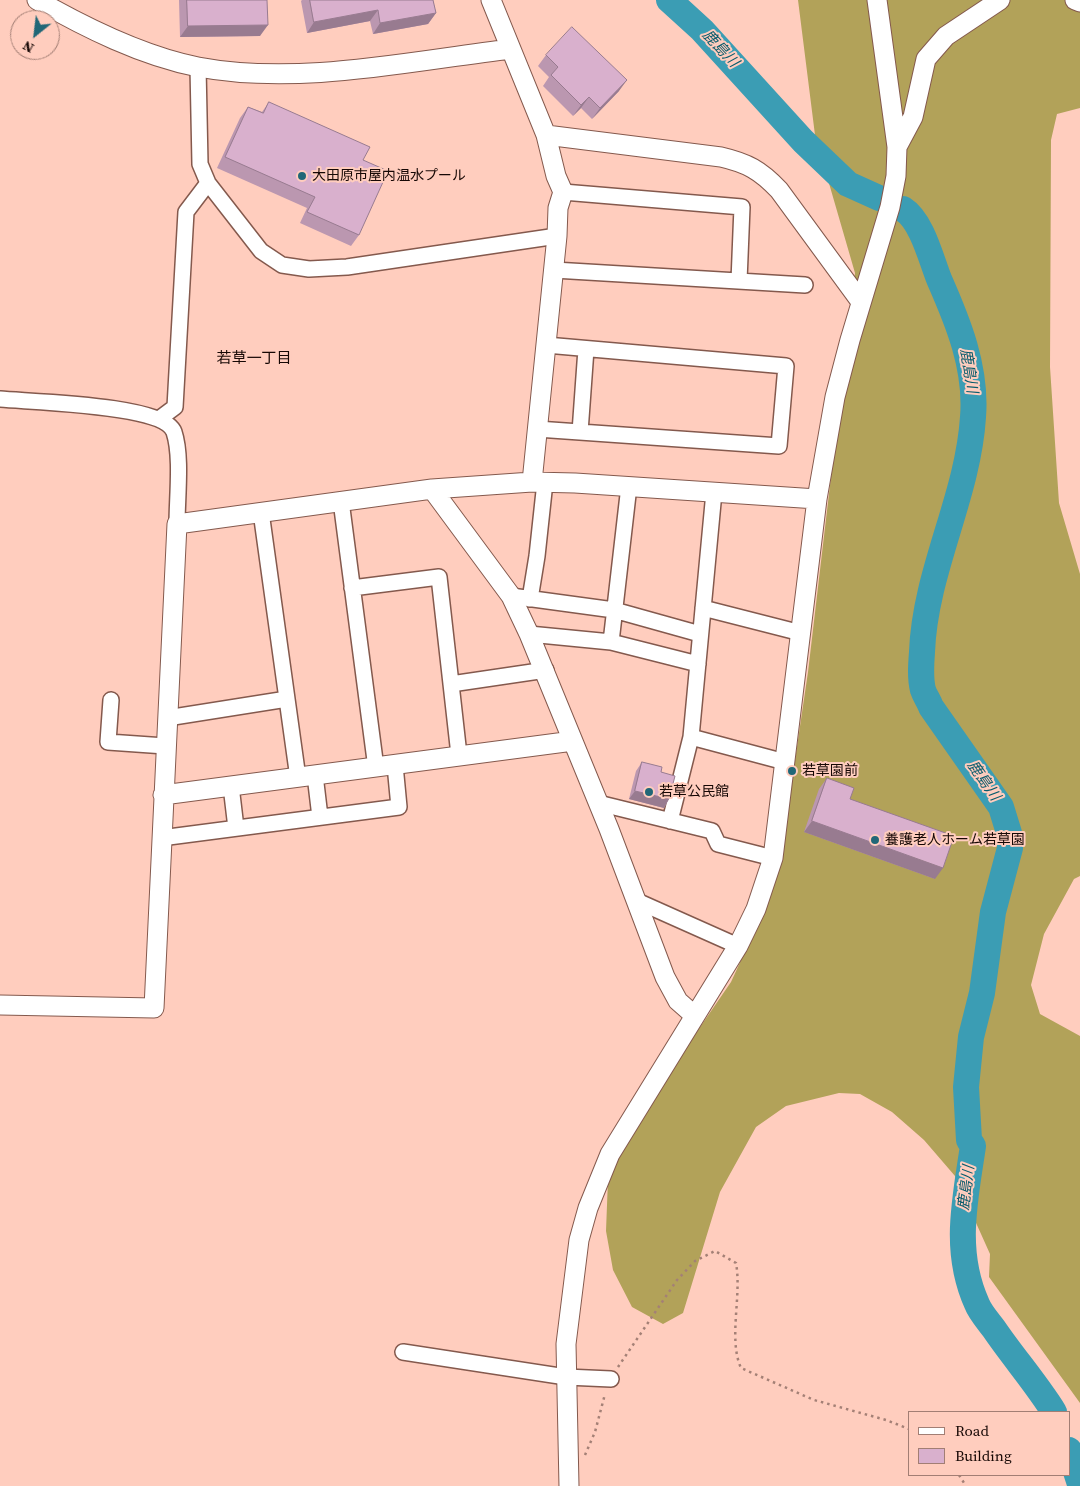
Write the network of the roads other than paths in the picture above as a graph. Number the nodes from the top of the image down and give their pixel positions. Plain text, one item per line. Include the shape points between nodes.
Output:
1 (37, 0) edge
2 (491, 0) edge
3 (877, 0) edge
4 (1000, 0) edge
5 (1075, 0) edge
6 (1080, 2) edge
7 (511, 49) junction
8 (198, 67) junction
9 (546, 135) junction
10 (897, 147) junction
11 (208, 183) junction
12 (563, 192) junction
13 (557, 236) junction
14 (554, 270) junction
15 (739, 281) junction
16 (805, 285) dead end
17 (861, 302) junction
18 (546, 345) junction
19 (586, 349) junction
20 (0, 399) edge
21 (159, 420) junction
22 (537, 429) junction
23 (580, 432) junction
24 (538, 482) junction
25 (630, 486) junction
26 (432, 489) junction
27 (714, 492) junction
28 (817, 499) junction
29 (341, 501) junction
30 (261, 512) junction
31 (177, 524) junction
32 (352, 588) junction
33 (511, 596) junction
34 (530, 599) junction
35 (703, 608) junction
36 (614, 610) junction
37 (529, 634) junction
38 (700, 634) junction
39 (801, 634) junction
40 (611, 642) junction
41 (698, 664) junction
42 (546, 670) junction
43 (451, 684) junction
44 (111, 700) dead end
45 (287, 700) junction
46 (167, 718) junction
47 (690, 738) junction
48 (574, 741) junction
49 (165, 746) junction
50 (459, 756) junction
51 (785, 762) junction
52 (395, 765) junction
53 (376, 768) junction
54 (306, 776) junction
55 (231, 786) junction
56 (163, 794) junction
57 (598, 803) junction
58 (320, 817) junction
59 (670, 821) junction
60 (236, 828) junction
61 (161, 838) junction
62 (773, 858) junction
63 (637, 901) junction
64 (738, 946) junction
65 (0, 1005) edge
66 (695, 1016) junction
67 (403, 1352) dead end
68 (566, 1377) junction
69 (611, 1380) road end
70 (569, 1486) edge

1 - 8 street via 74,22 117,40
2 - 7 street
3 - 10 street
4 - 10 street via 946,36 926,59 914,118
5 - 6 street
7 - 8 street via 299,73
7 - 9 street
8 - 11 street via 200,164
9 - 12 street
9 - 17 street via 746,163 779,190
10 - 17 street via 890,207
11 - 13 street via 261,251 282,265 309,269 347,266
11 - 21 street via 186,212 175,407
12 - 13 street via 558,208
12 - 15 street via 742,206
13 - 14 street
14 - 15 street
14 - 18 street
15 - 16 street
17 - 28 street via 835,397
18 - 19 street
18 - 22 street
19 - 23 street
19 - 23 street via 786,366 779,446
20 - 21 street via 106,407
21 - 31 street via 174,430
22 - 23 street
22 - 24 street
24 - 25 street
24 - 26 street
24 - 34 street via 537,556
25 - 27 street
25 - 36 street
26 - 29 street
26 - 33 street
27 - 28 street
27 - 35 street
28 - 39 street
29 - 30 street
29 - 32 street
30 - 31 street
30 - 45 street
31 - 46 street
32 - 43 street via 439,577
32 - 53 street
33 - 34 street
33 - 37 street
34 - 36 street
35 - 38 street
35 - 39 street
36 - 38 street
36 - 40 street
37 - 40 street
37 - 42 street
38 - 41 street
39 - 51 street
40 - 41 street
41 - 47 street
42 - 43 street
42 - 48 street
43 - 50 street
44 - 49 street via 108,742
45 - 46 street
45 - 54 street
46 - 49 street
47 - 51 street
47 - 59 street
48 - 50 street
48 - 57 street
49 - 56 street
50 - 52 street
51 - 62 street
52 - 53 street
52 - 58 street via 399,807
53 - 54 street
54 - 55 street
54 - 58 street
55 - 56 street
55 - 60 street
56 - 61 street
57 - 59 street
57 - 63 street
58 - 60 street
59 - 62 street via 712,831 718,844
60 - 61 street
61 - 65 street via 154,1008
62 - 64 street via 756,909
63 - 64 street
63 - 66 street via 665,978 678,1001
64 - 66 street
66 - 68 street via 610,1154 588,1208 579,1240 566,1344
67 - 68 street
68 - 69 street
68 - 70 street

